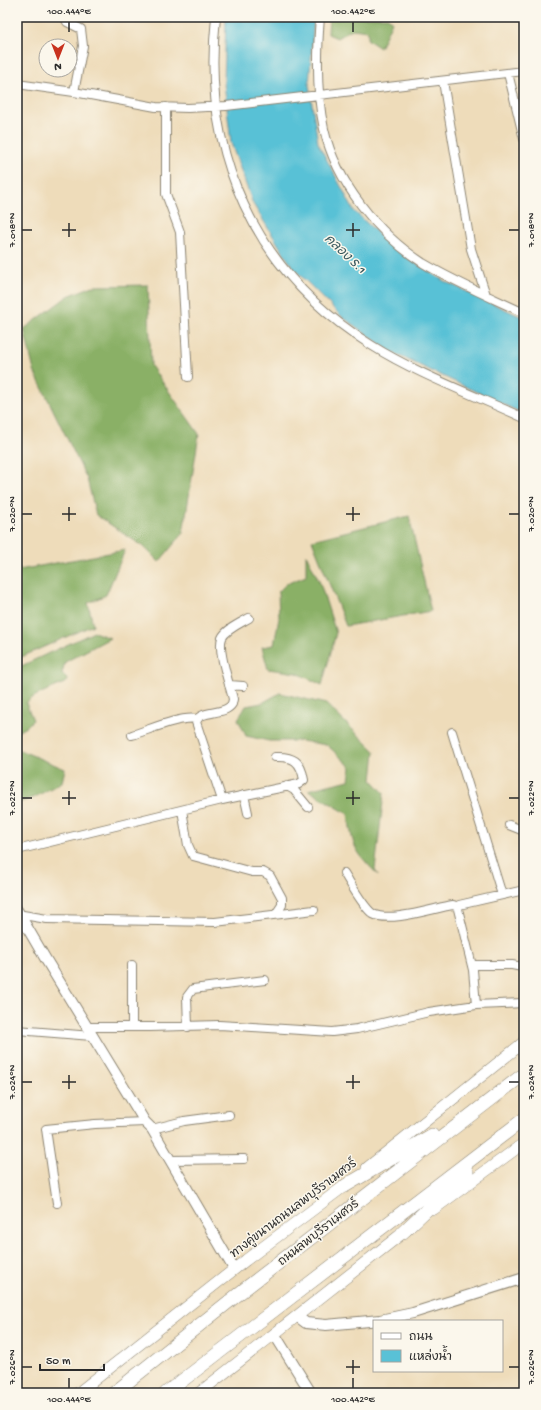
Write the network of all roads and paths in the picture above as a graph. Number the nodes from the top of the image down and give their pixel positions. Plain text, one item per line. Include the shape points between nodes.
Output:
1 (65, 17) edge
2 (216, 17) edge
3 (320, 17) edge
4 (524, 70) edge
5 (508, 73) junction
6 (443, 82) junction
7 (17, 84) edge
8 (74, 92) junction
9 (318, 96) junction
10 (166, 107) junction
11 (216, 107) junction
12 (524, 139) edge
13 (486, 295) junction
14 (524, 313) edge
15 (188, 377) dead end
16 (524, 418) edge
17 (249, 618) dead end
18 (229, 685) junction
19 (243, 686) dead end
20 (197, 719) junction
21 (452, 732) dead end
22 (132, 735) dead end
23 (274, 757) dead end
24 (287, 786) junction
25 (244, 795) junction
26 (222, 800) junction
27 (308, 807) dead end
28 (182, 810) junction
29 (248, 813) dead end
30 (509, 825) dead end
31 (524, 831) edge
32 (17, 850) edge
33 (344, 873) dead end
34 (524, 890) edge
35 (502, 895) junction
36 (458, 907) junction
37 (314, 910) dead end
38 (18, 913) edge
39 (276, 914) junction
40 (132, 965) dead end
41 (472, 965) junction
42 (522, 967) dead end
43 (265, 980) dead end
44 (524, 1003) edge
45 (476, 1005) junction
46 (86, 1027) junction
47 (132, 1027) junction
48 (188, 1027) junction
49 (17, 1030) edge
50 (92, 1036) junction
51 (524, 1042) edge
52 (524, 1074) edge
53 (475, 1110) junction
54 (229, 1115) dead end
55 (522, 1121) edge
56 (148, 1125) junction
57 (524, 1143) edge
58 (244, 1159) dead end
59 (170, 1160) junction
60 (345, 1186) junction
61 (58, 1203) dead end
62 (402, 1233) junction
63 (234, 1270) junction
64 (524, 1278) edge
65 (298, 1317) junction
66 (380, 1320) edge
67 (373, 1321) edge
68 (275, 1335) junction
69 (78, 1393) edge
70 (114, 1393) edge
71 (166, 1393) edge
72 (199, 1393) edge
73 (311, 1393) edge

1 - 8 street via 67,22 81,29 83,46
2 - 11 street
3 - 9 street
4 - 5 street
5 - 6 street
5 - 12 street
6 - 9 street
6 - 13 street via 471,249
7 - 8 street
8 - 10 street
9 - 11 street
9 - 13 street via 324,130 332,153 361,206 375,224 422,262
10 - 11 street
10 - 15 street via 166,194 180,232
11 - 16 street via 221,139 242,201 266,246 311,299 371,346 413,368
13 - 14 street
17 - 18 street via 228,631 222,638 220,647
18 - 19 street
18 - 20 street via 233,699 230,707
20 - 22 street via 190,718
20 - 26 street via 196,725
21 - 35 street
23 - 24 street via 294,758 303,771 304,780 299,784
24 - 25 street
24 - 27 street via 294,790
25 - 26 street
25 - 29 street
26 - 28 street
28 - 32 street
28 - 39 street via 188,845 193,856 252,872 263,872 270,876 282,898 282,906
30 - 31 street
33 - 36 street via 372,913 381,916 406,915 453,905
34 - 35 street
35 - 36 street
36 - 41 street
37 - 39 street
38 - 39 street via 47,919 215,922
38 - 46 street
40 - 47 street
41 - 42 street
41 - 45 street
43 - 48 street via 193,989 186,997
44 - 45 street
45 - 48 street via 332,1032 219,1024
46 - 47 street
46 - 50 street
47 - 48 street
49 - 50 street
50 - 56 street
51 - 60 main road, ทางคู่ขนานถนนลพบุรีราเมศวร์
52 - 53 main road, ถนนลพบุรีราเมศวร์
53 - 60 main road
53 - 70 main road, ถนนลพบุรีราเมศวร์
54 - 56 street
55 - 62 main road
55 - 71 main road
56 - 59 street
56 - 61 street via 95,1124 46,1128
57 - 62 main road
58 - 59 street
59 - 63 street
60 - 63 main road, ทางคู่ขนานถนนลพบุรีราเมศวร์
62 - 65 main road
63 - 69 main road, ทางคู่ขนานถนนลพบุรีราเมศวร์
64 - 66 street via 413,1313
65 - 67 street via 306,1324 326,1325
65 - 68 main road
68 - 72 main road
68 - 73 street

